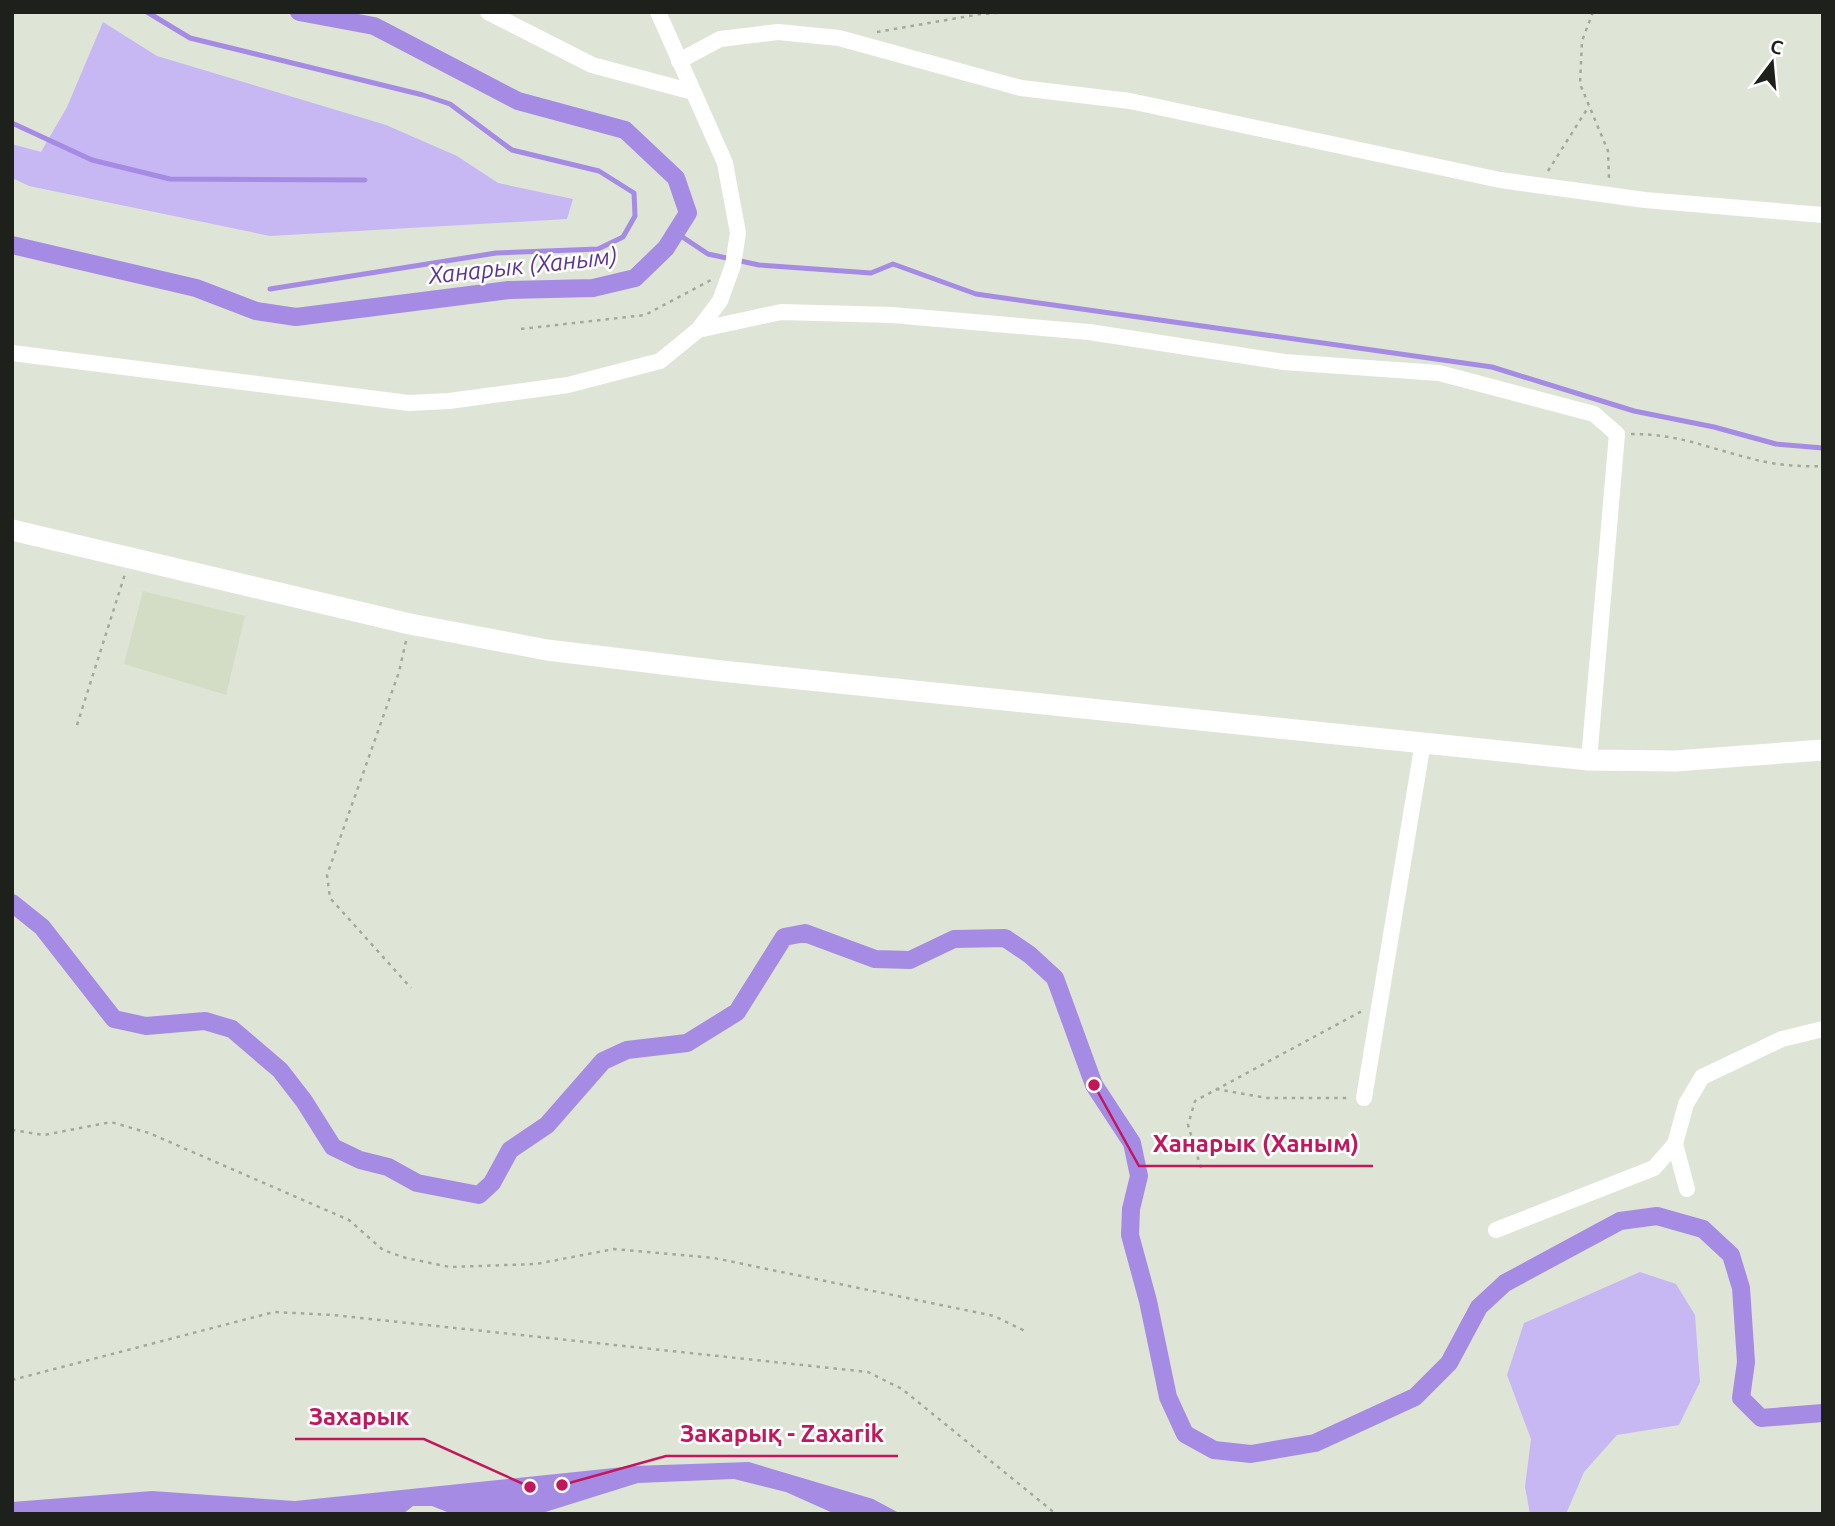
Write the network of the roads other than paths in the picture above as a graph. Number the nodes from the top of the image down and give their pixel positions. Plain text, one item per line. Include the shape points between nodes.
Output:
1 (488, 12) edge
2 (658, 12) edge
3 (680, 61) junction
4 (693, 92) junction
5 (1823, 215) edge
6 (698, 330) junction
7 (12, 353) edge
8 (12, 530) edge
9 (1423, 742) junction
10 (1823, 750) edge
11 (1589, 760) junction
12 (1823, 1029) edge
13 (1364, 1098) road end
14 (1675, 1144) junction
15 (1687, 1189) dead end
16 (1496, 1230) dead end

1 - 4 street via 592,65
2 - 3 street
3 - 4 street
3 - 5 street via 720,39 778,32 839,38 1021,88 1130,101 1500,180
4 - 6 street via 725,163 738,233 720,301
6 - 7 street via 660,361 568,385 409,403
6 - 11 street via 780,313 892,315 1089,332 1284,362 1439,373 1594,414 1617,434
8 - 9 main road via 410,624 547,650
9 - 11 main road
9 - 13 street
10 - 11 main road via 1675,761
12 - 14 street via 1782,1039 1702,1077 1686,1104
14 - 15 street
14 - 16 street via 1654,1168

